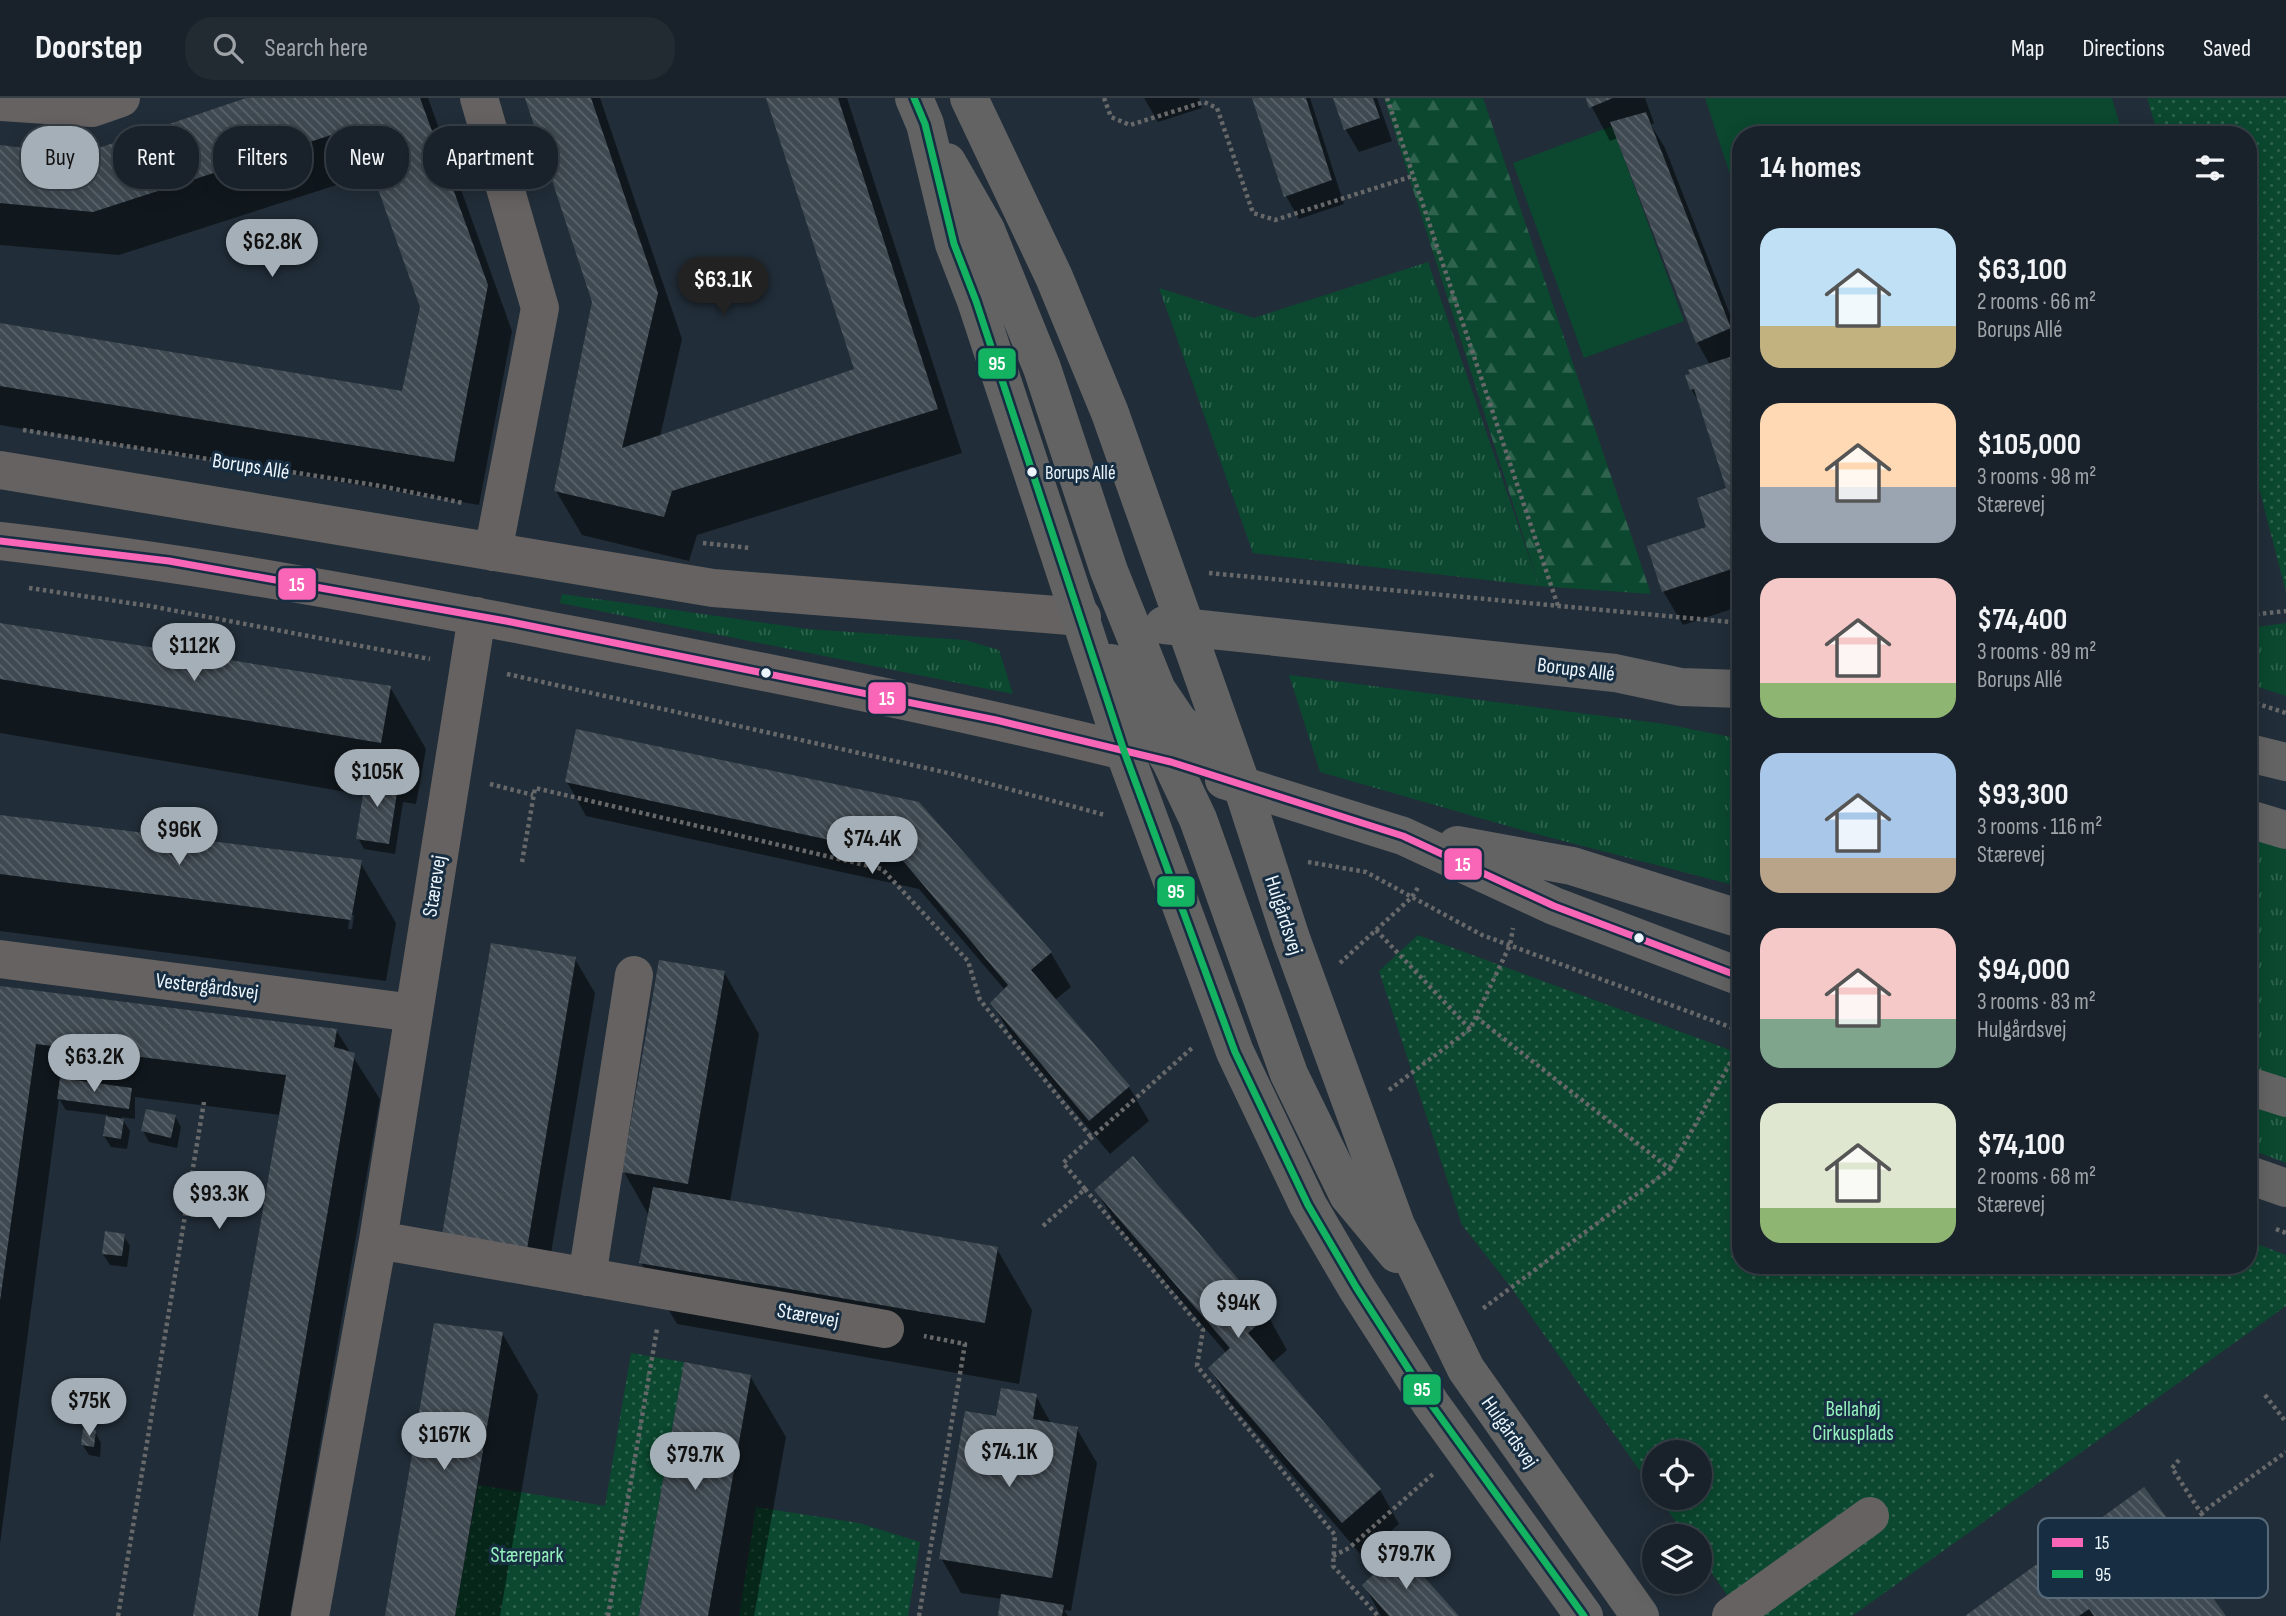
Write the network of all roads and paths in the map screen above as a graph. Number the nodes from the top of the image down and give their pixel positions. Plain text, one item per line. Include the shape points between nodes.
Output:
1 (121, 98) edge
2 (479, 98) edge
3 (969, 98) edge
4 (1104, 98) edge
5 (1387, 98) edge
6 (0, 102) edge
7 (920, 111) edge
8 (1413, 176) junction
9 (14, 429) dead end
10 (0, 470) edge
11 (501, 510) junction
12 (0, 541) edge
13 (698, 542) dead end
14 (752, 548) dead end
15 (493, 552) junction
16 (1164, 571) junction
17 (22, 587) dead end
18 (1559, 609) junction
19 (2286, 611) edge
20 (2257, 614) edge
21 (477, 616) junction
22 (1082, 617) junction
23 (1130, 622) junction
24 (1732, 622) edge
25 (1185, 627) junction
26 (467, 666) junction
27 (1681, 687) junction
28 (1732, 689) edge
29 (1732, 697) edge
30 (2257, 704) edge
31 (2286, 713) edge
32 (1124, 751) junction
33 (2257, 755) edge
34 (1171, 762) junction
35 (2286, 762) edge
36 (1242, 786) junction
37 (2257, 821) edge
38 (1153, 828) junction
39 (2286, 830) edge
40 (1403, 836) junction
41 (1438, 852) junction
42 (1265, 856) junction
43 (522, 863) dead end
44 (1520, 890) junction
45 (1412, 897) junction
46 (1732, 916) edge
47 (1376, 930) junction
48 (1510, 946) junction
49 (0, 959) edge
50 (1732, 973) edge
51 (634, 975) dead end
52 (1309, 988) junction
53 (415, 1013) junction
54 (1476, 1017) junction
55 (1224, 1020) junction
56 (1732, 1028) edge
57 (1470, 1029) junction
58 (1732, 1060) edge
59 (2257, 1089) edge
60 (2286, 1098) edge
61 (204, 1102) dead end
62 (1354, 1116) junction
63 (1091, 1137) junction
64 (1670, 1169) junction
65 (2257, 1178) edge
66 (2286, 1188) edge
67 (1085, 1189) junction
68 (1043, 1226) dead end
69 (378, 1240) junction
70 (587, 1278) junction
71 (663, 1290) junction
72 (1426, 1290) junction
73 (885, 1329) joint
74 (1448, 1334) junction
75 (2265, 1395) dead end
76 (2286, 1422) edge
77 (1462, 1448) junction
78 (2286, 1452) edge
79 (2179, 1460) dead end
80 (2201, 1513) junction
81 (1870, 1516) dead end
82 (2204, 1518) edge
83 (1334, 1556) junction
84 (118, 1616) edge
85 (310, 1616) edge
86 (608, 1616) edge
87 (919, 1616) edge
88 (1378, 1616) edge
89 (1584, 1616) edge
90 (1640, 1616) edge
91 (1731, 1616) edge

1 - 6 street via 92,107
2 - 11 street via 540,308
3 - 16 main road, Hulgårdsvej via 1059,290 1110,413
4 - 8 path via 1111,117 1130,125 1204,102 1217,108 1253,213 1275,220
5 - 8 path
7 - 22 main road via 954,244
7 - 23 main road via 986,230 1042,368
8 - 18 path
9 - 11 path, Borups Allé via 382,486
10 - 15 street, Borups Allé
11 - 15 street
12 - 21 street via 169,561
13 - 14 path
15 - 22 street, Borups Allé via 713,588
16 - 18 path
16 - 25 main road, Hulgårdsvej
17 - 26 path via 150,606
18 - 24 path
19 - 20 path
21 - 26 street, Stærevej
21 - 32 street via 996,719
22 - 23 main road, Borups Allé
22 - 32 main road
22 - 34 main road
23 - 25 main road, Borups Allé
23 - 36 main road via 1142,659 1171,711
25 - 27 main road, Borups Allé via 1615,673
25 - 36 main road, Hulgårdsvej
26 - 38 path via 957,775
26 - 53 street, Stærevej
27 - 28 main road, Borups Allé
27 - 29 main road
30 - 31 path
32 - 34 main road
32 - 38 main road
33 - 35 main road
34 - 36 main road
34 - 72 main road via 1198,819 1289,1074 1348,1195
36 - 40 main road
36 - 42 main road, Hulgårdsvej
37 - 39 main road
38 - 55 main road
40 - 41 main road
40 - 46 main road via 1572,866
41 - 44 main road
41 - 45 path
42 - 45 path via 1366,872
42 - 52 main road, Hulgårdsvej
43 - 63 path via 535,788 882,869 968,961 980,1000
44 - 48 path
44 - 50 main road
45 - 47 path
45 - 48 path
47 - 52 path
47 - 57 path
48 - 54 path
48 - 56 path
49 - 53 street, Vestergårdsvej
51 - 70 street
52 - 62 main road, Hulgårdsvej
53 - 69 street, Stærevej
54 - 57 path
54 - 64 path
55 - 63 path
55 - 77 main road via 1308,1205
57 - 62 path
58 - 64 path
59 - 60 main road
61 - 84 path
62 - 72 main road, Hulgårdsvej
63 - 67 path via 1063,1163
64 - 74 path
65 - 66 main road
67 - 68 path
67 - 83 path via 1203,1330 1197,1366 1335,1535
69 - 70 street, Stærevej
69 - 85 street, Stærevej
70 - 71 street, Stærevej
71 - 73 street, Stærevej
71 - 86 path
72 - 74 main road, Hulgårdsvej
73 - 87 path via 965,1344
74 - 90 main road, Hulgårdsvej via 1466,1369
75 - 76 path
77 - 83 path via 1349,1548
77 - 89 main road
78 - 80 path
79 - 80 path via 2172,1468
80 - 82 path
81 - 91 street
83 - 88 path via 1333,1566

